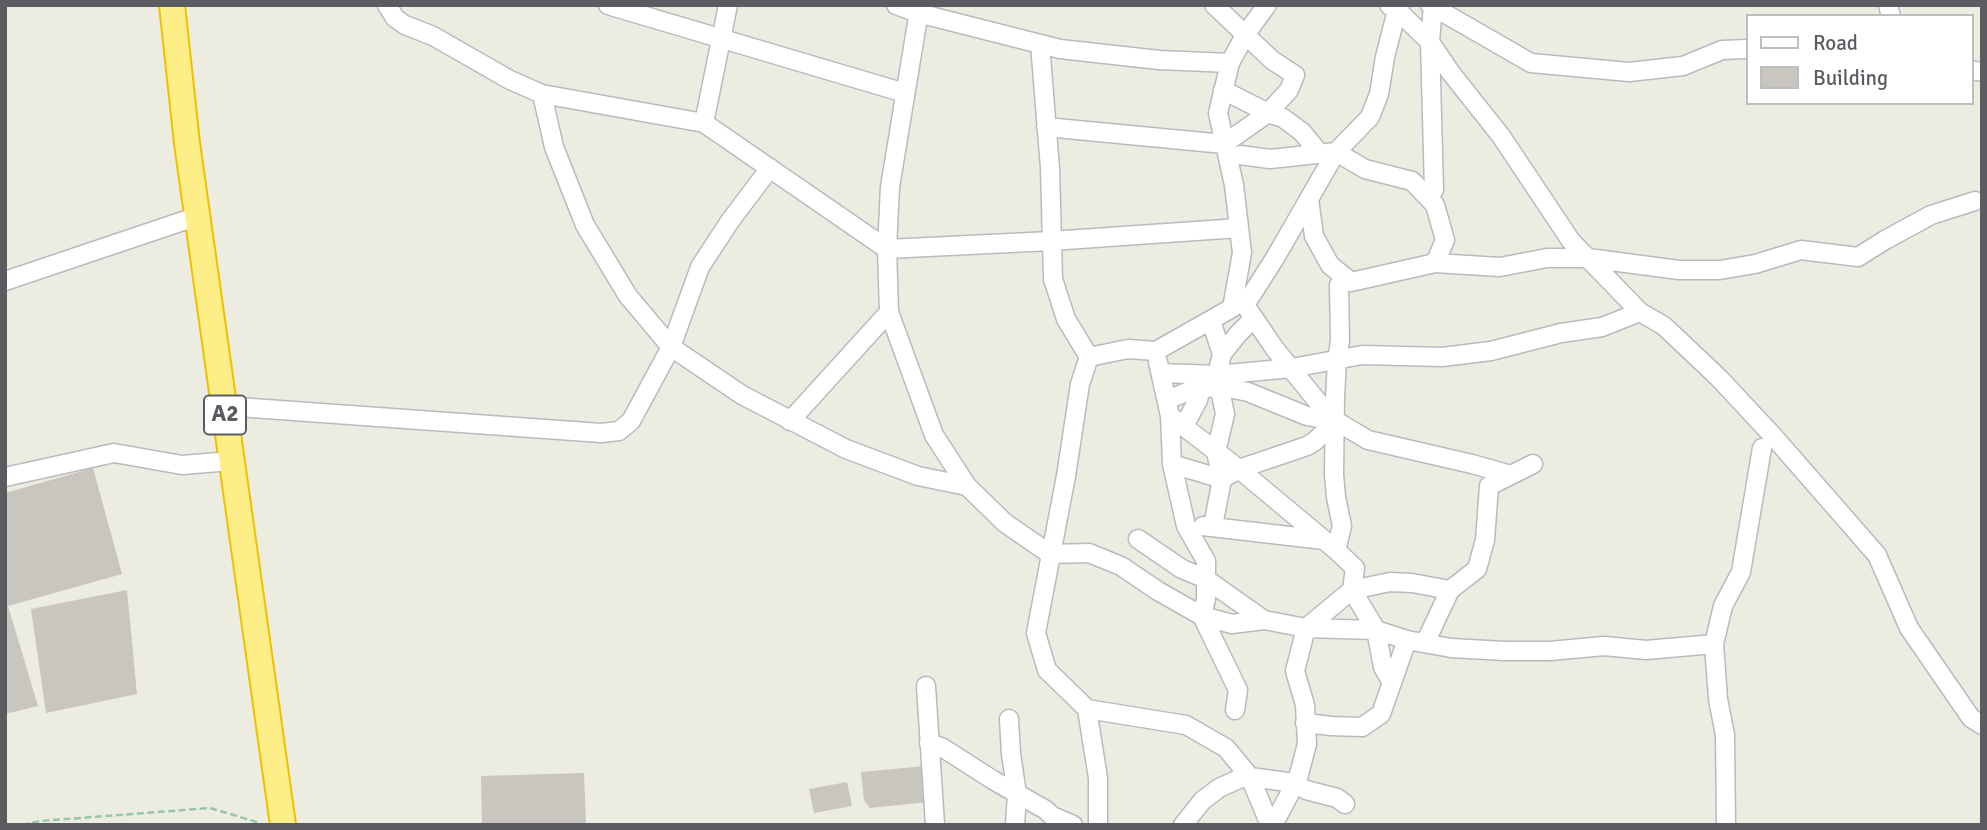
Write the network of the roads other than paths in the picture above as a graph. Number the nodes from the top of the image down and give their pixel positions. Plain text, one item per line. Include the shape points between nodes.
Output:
1 (172, 5) edge
2 (387, 5) edge
3 (608, 5) edge
4 (728, 5) edge
5 (896, 5) edge
6 (1214, 5) edge
7 (1267, 5) edge
8 (1432, 6) edge
9 (1396, 7) edge
10 (919, 9) edge
11 (1245, 35) junction
12 (721, 40) junction
13 (1430, 41) junction
14 (1040, 44) junction
15 (1745, 49) edge
16 (1230, 63) junction
17 (1223, 90) junction
18 (905, 93) junction
19 (542, 94) junction
20 (1268, 113) junction
21 (704, 122) junction
22 (1046, 127) junction
23 (1224, 145) junction
24 (1328, 153) junction
25 (1240, 155) dead end
26 (771, 169) junction
27 (1433, 190) dead end
28 (1310, 199) junction
29 (1975, 201) dead end
30 (198, 216) junction
31 (1239, 228) junction
32 (1051, 241) junction
33 (887, 249) junction
34 (1588, 258) junction
35 (1435, 263) junction
36 (5, 281) edge
37 (1339, 285) dead end
38 (889, 312) junction
39 (1640, 312) junction
40 (1254, 318) junction
41 (1211, 321) junction
42 (671, 347) junction
43 (1156, 351) junction
44 (1222, 354) junction
45 (1089, 357) junction
46 (1337, 360) junction
47 (1292, 368) junction
48 (1161, 373) junction
49 (1212, 383) junction
50 (224, 406) junction
51 (1173, 414) junction
52 (790, 421) junction
53 (1336, 421) junction
54 (1762, 448) dead end
55 (1216, 452) junction
56 (231, 461) junction
57 (1172, 464) junction
58 (1533, 464) dead end
59 (1239, 469) junction
60 (1511, 475) junction
61 (5, 477) edge
62 (1222, 479) junction
63 (967, 486) junction
64 (1186, 526) junction
65 (1213, 526) junction
66 (1138, 539) dead end
67 (1330, 545) junction
68 (1050, 554) junction
69 (1206, 579) junction
70 (1352, 590) junction
71 (1450, 590) junction
72 (1202, 616) junction
73 (1264, 620) junction
74 (1306, 628) junction
75 (1376, 630) junction
76 (1416, 642) junction
77 (1714, 644) junction
78 (1391, 684) junction
79 (926, 686) dead end
80 (1087, 709) junction
81 (1235, 710) dead end
82 (1009, 719) dead end
83 (1306, 723) junction
84 (1982, 725) edge
85 (929, 743) junction
86 (1250, 777) junction
87 (1295, 783) junction
88 (1017, 794) junction
89 (1345, 804) dead end
90 (283, 825) edge
91 (935, 825) edge
92 (1015, 825) edge
93 (1073, 825) edge
94 (1098, 825) edge
95 (1183, 825) edge
96 (1272, 825) edge
97 (1726, 825) edge

1 - 30 highway, A2
2 - 19 street via 405,25
3 - 12 street
4 - 12 street
5 - 10 street
6 - 11 street
7 - 11 street
8 - 13 street
8 - 15 street via 1531,63 1629,72 1684,65 1722,50
9 - 13 street
9 - 24 street via 1370,117
10 - 14 street
10 - 18 street
11 - 16 street
11 - 20 street via 1295,75 1289,90
12 - 18 street
12 - 21 street
13 - 27 street
13 - 34 street
14 - 16 street via 1159,60
14 - 22 street
16 - 17 street
17 - 20 street
17 - 23 street via 1218,113
18 - 33 street via 890,187
19 - 21 street
19 - 42 street via 554,147 585,225 628,296
20 - 23 street
20 - 24 street via 1283,118
21 - 26 street
22 - 23 street
22 - 32 street
23 - 31 street
24 - 25 street via 1270,159
24 - 28 street
24 - 35 street via 1412,181 1436,205 1445,240
26 - 33 street
26 - 42 street via 700,267
28 - 35 street via 1314,236 1330,265 1351,282
28 - 40 street via 1245,305
29 - 34 street via 1931,215 1858,257 1801,250 1720,270 1679,270
30 - 36 street
30 - 50 highway, A2
31 - 32 street
31 - 41 street via 1242,253 1231,309
32 - 33 street
32 - 45 street via 1053,279 1066,319
33 - 38 street
34 - 35 street via 1547,258 1500,267
34 - 39 street
37 - 46 street
38 - 52 street
38 - 63 street via 934,435
39 - 46 street via 1602,327 1491,351 1441,357 1362,355
39 - 84 street via 1664,326 1719,378 1877,555 1909,628 1971,718
40 - 44 street
40 - 47 street
41 - 43 street
41 - 44 street
42 - 50 street via 631,421 620,431
42 - 52 street
43 - 45 street via 1128,349
43 - 48 street
44 - 49 street
45 - 68 street via 1080,384
46 - 47 street
46 - 53 street
47 - 49 street
47 - 53 street
48 - 49 street
48 - 51 street
49 - 51 street via 1198,400
49 - 51 street via 1189,391
49 - 53 street via 1307,416
49 - 55 street via 1225,414
50 - 56 highway, A2
51 - 55 street
51 - 57 street
52 - 63 street via 846,449 918,476
53 - 59 street via 1307,446
53 - 60 street via 1368,440
53 - 67 street via 1334,475 1342,526
54 - 77 street via 1741,572 1723,606
55 - 59 street
55 - 62 street
56 - 61 street via 181,465 114,453
56 - 90 highway, A2
57 - 62 street
57 - 64 street
58 - 60 street
59 - 62 street
59 - 67 street
60 - 71 street via 1489,486 1485,540 1477,569
62 - 65 street
63 - 68 street via 1005,523
64 - 65 street
64 - 69 street via 1206,561
65 - 67 street
66 - 69 street via 1182,569
67 - 70 street via 1355,568
68 - 72 street via 1089,553 1121,566
68 - 80 street via 1036,633 1047,670
69 - 72 street
69 - 73 street
70 - 71 street via 1390,582
70 - 74 street
70 - 75 street
71 - 76 street
72 - 73 street via 1232,624
72 - 81 street via 1238,690
73 - 74 street
74 - 75 street
74 - 83 street via 1295,671
75 - 76 street
75 - 78 street
76 - 77 street via 1505,651 1604,646 1646,650
76 - 78 street
77 - 97 street via 1725,735
78 - 83 street via 1381,714 1362,727
79 - 85 street
80 - 86 street via 1186,725 1226,748
80 - 94 street via 1098,778
82 - 88 street
83 - 87 street via 1307,744
85 - 88 street
85 - 91 street
86 - 87 street
86 - 95 street via 1219,788
86 - 96 street
87 - 89 street
87 - 96 street
88 - 92 street
88 - 93 street

